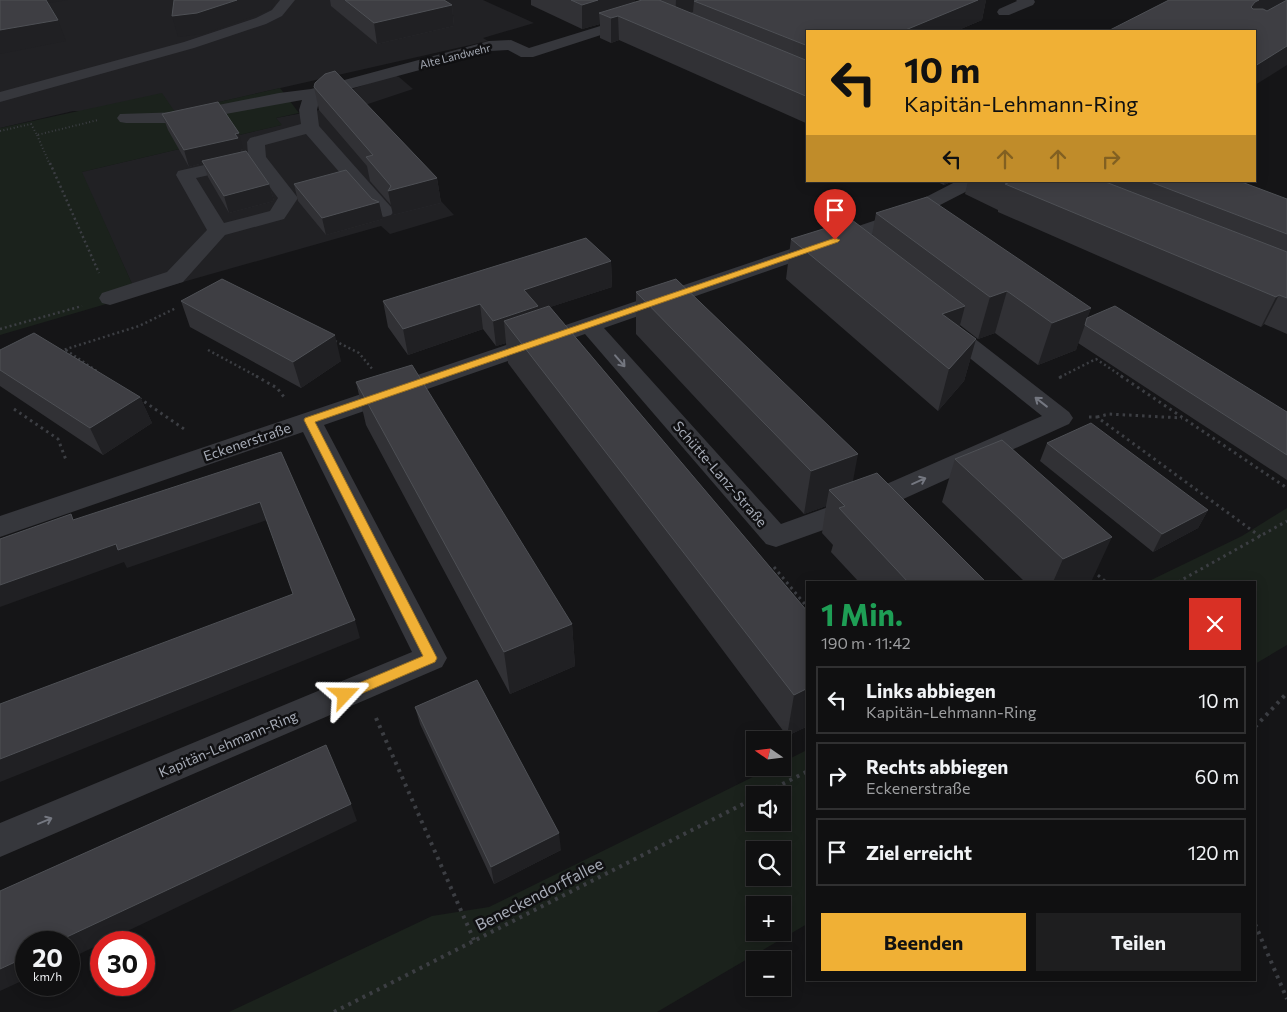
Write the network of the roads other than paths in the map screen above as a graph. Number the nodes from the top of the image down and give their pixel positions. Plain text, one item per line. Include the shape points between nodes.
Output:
1 (288, 0) edge
2 (1023, 0) edge
3 (631, 3) edge
4 (1004, 12) dead end
5 (312, 94) junction
6 (0, 97) edge
7 (126, 118) road end
8 (310, 127) junction
9 (257, 158) junction
10 (970, 182) edge
11 (384, 210) dead end
12 (218, 231) junction
13 (835, 240) junction
14 (858, 259) edge
15 (110, 298) road end
16 (928, 314) edge
17 (588, 324) junction
18 (309, 420) junction
19 (0, 527) edge
20 (0, 840) edge

1 - 6 street via 278,13 261,21 189,45
2 - 4 street via 1028,2
3 - 5 street, Alte Landwehr via 652,14 526,54 510,45 489,46
5 - 7 street, Alte Landwehr via 286,95 184,117
5 - 8 street via 308,110
8 - 9 street via 256,142
8 - 11 street
9 - 12 street via 288,198 277,215
9 - 12 street via 185,175
10 - 13 street, Eckenerstraße via 898,219
12 - 15 street via 175,277
13 - 14 street
13 - 17 street, Eckenerstraße
17 -> 16 street, Schütte-Lanz-Straße via 776,537 870,503 1060,418
17 - 18 street, Eckenerstraße
18 - 19 street, Eckenerstraße
20 -> 18 street, Kapitän-Lehmann-Ring via 431,658

